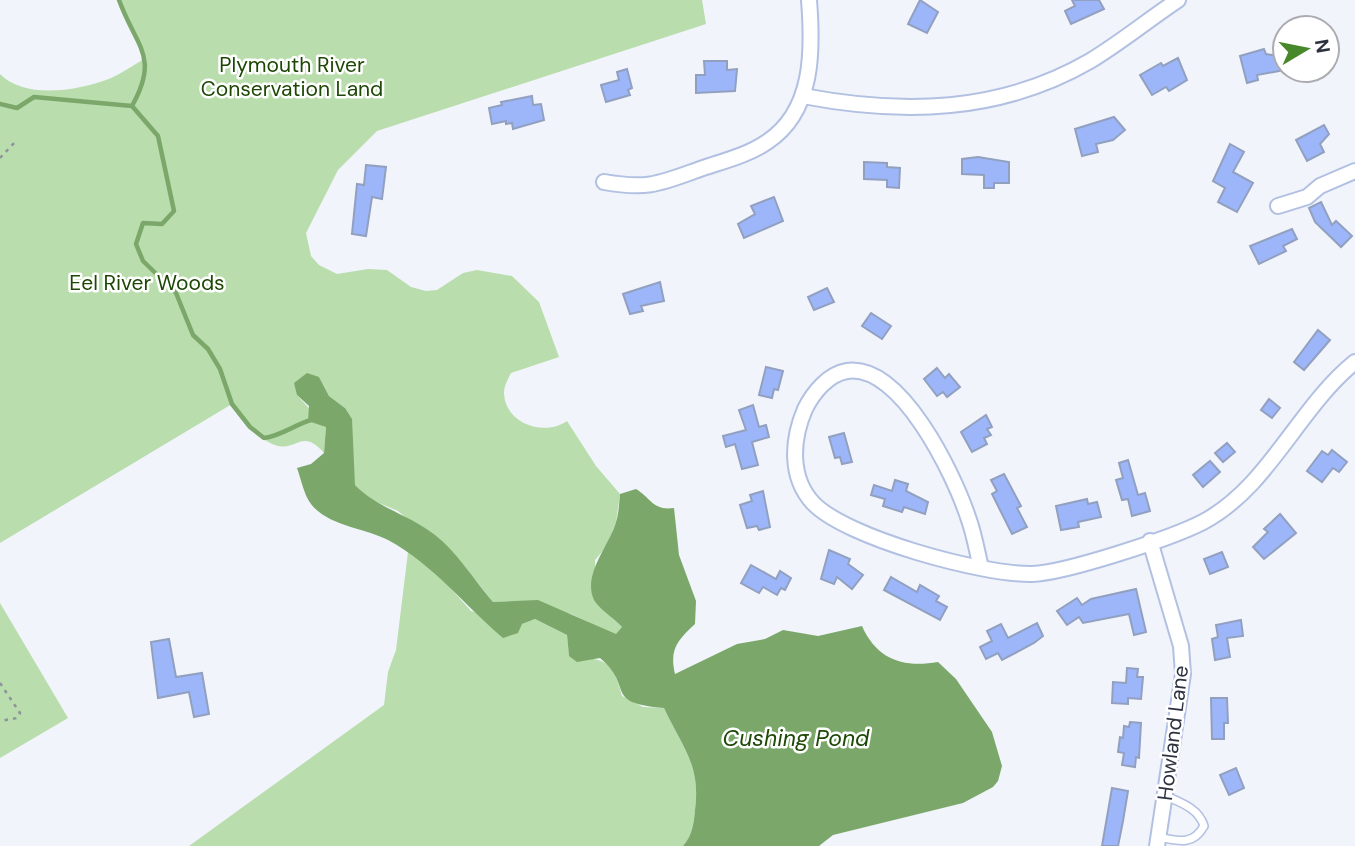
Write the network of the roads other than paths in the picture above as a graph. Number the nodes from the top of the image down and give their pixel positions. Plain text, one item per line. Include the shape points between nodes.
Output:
1 (809, 0) edge
2 (1178, 0) edge
3 (803, 96) junction
4 (1355, 172) edge
5 (604, 182) dead end
6 (1278, 206) dead end
7 (1355, 362) edge
8 (1150, 541) junction
9 (981, 568) junction
10 (1167, 796) junction
11 (1158, 842) edge

1 - 3 street via 811,44
2 - 3 street via 1088,61 1038,85 995,98 942,108 893,109
3 - 5 street via 782,129 753,150 658,184 637,188
4 - 6 street
7 - 8 street via 1224,509 1201,523
8 - 9 street via 1044,572
8 - 10 street, Howland Lane via 1181,646 1181,702
9 - 9 street via 849,526 813,502 797,470 795,438 808,403 834,375 847,371 873,375 918,419 956,486
10 - 11 street, Howland Lane
10 - 11 lane via 1194,810 1204,826 1198,836 1185,842

